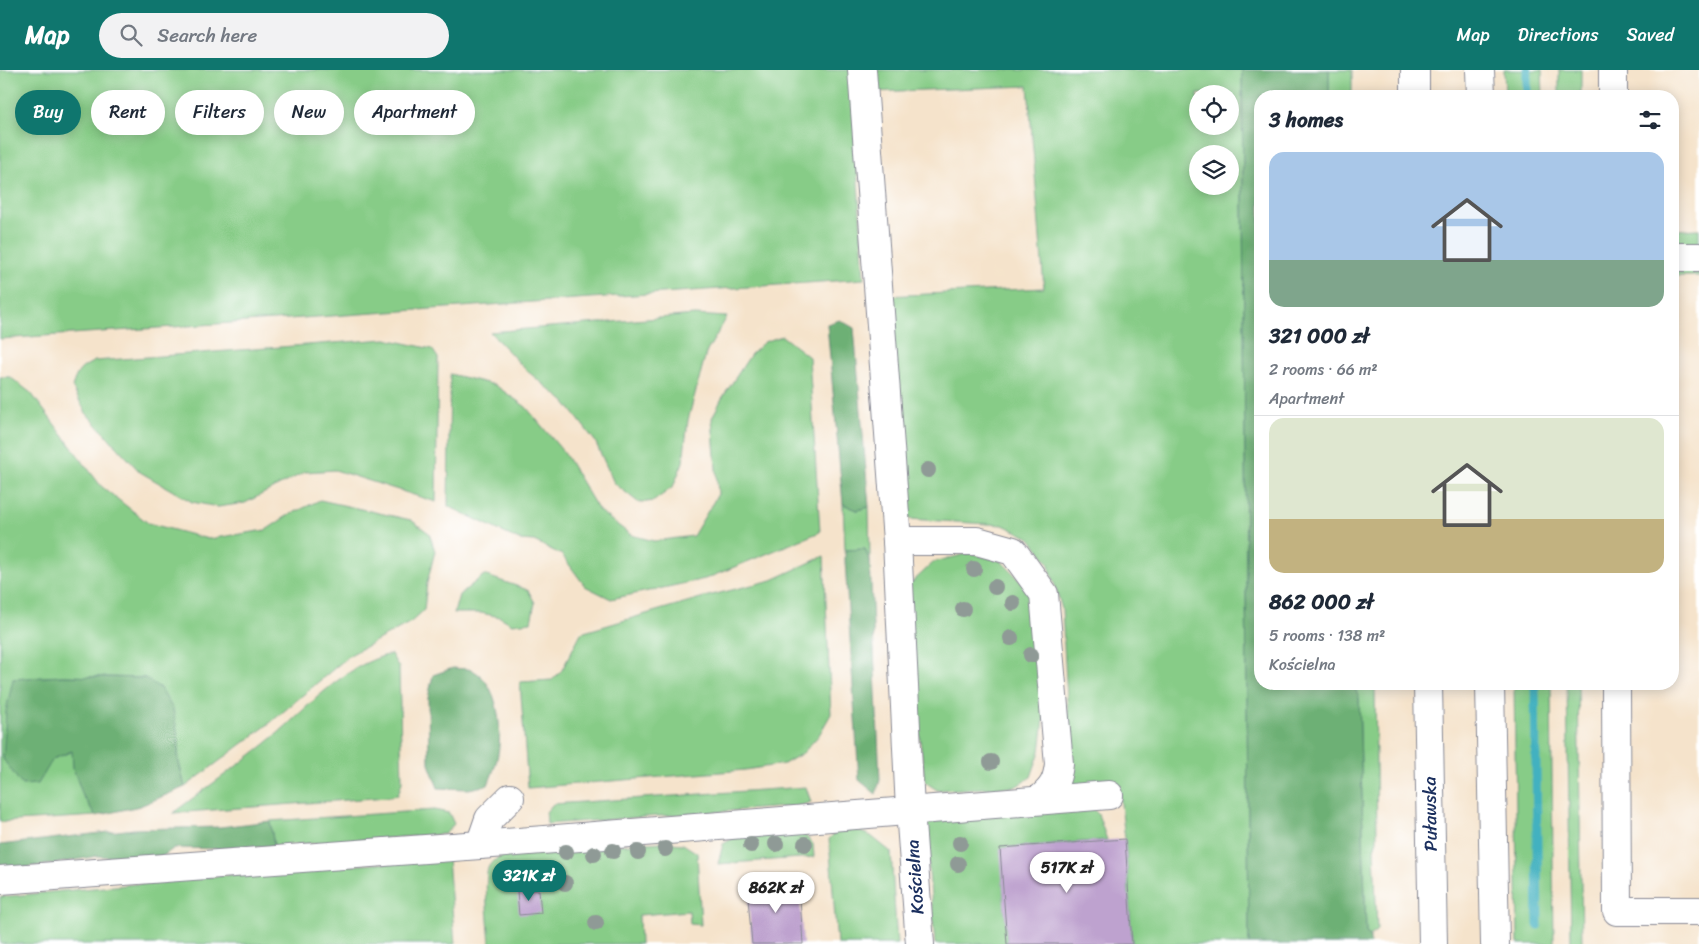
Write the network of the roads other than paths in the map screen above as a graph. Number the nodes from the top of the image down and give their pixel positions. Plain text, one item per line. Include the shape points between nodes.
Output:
1 (862, 70) edge
2 (1415, 70) edge
3 (1480, 70) edge
4 (1613, 70) edge
5 (1415, 90) edge
6 (1481, 90) edge
7 (1613, 90) edge
8 (1679, 257) edge
9 (1699, 257) edge
10 (897, 541) junction
11 (1428, 690) edge
12 (1490, 690) edge
13 (1616, 690) edge
14 (1109, 795) dead end
15 (510, 798) dead end
16 (1039, 800) junction
17 (910, 810) junction
18 (480, 845) junction
19 (0, 880) edge
20 (1699, 911) edge
21 (920, 944) edge
22 (1433, 944) edge
23 (1495, 944) edge

1 - 10 main road, Kościelna
2 - 5 main road
3 - 6 main road
4 - 7 main road
8 - 9 main road
10 - 16 main road via 977,541 1013,551 1044,594 1059,764 1052,788
10 - 17 main road, Kościelna
11 - 22 main road, Puławska
12 - 23 main road
13 - 20 main road via 1616,911
14 - 16 main road
15 - 18 main road via 489,820
16 - 17 main road
17 - 18 main road
17 - 21 main road, Kościelna
18 - 19 main road

